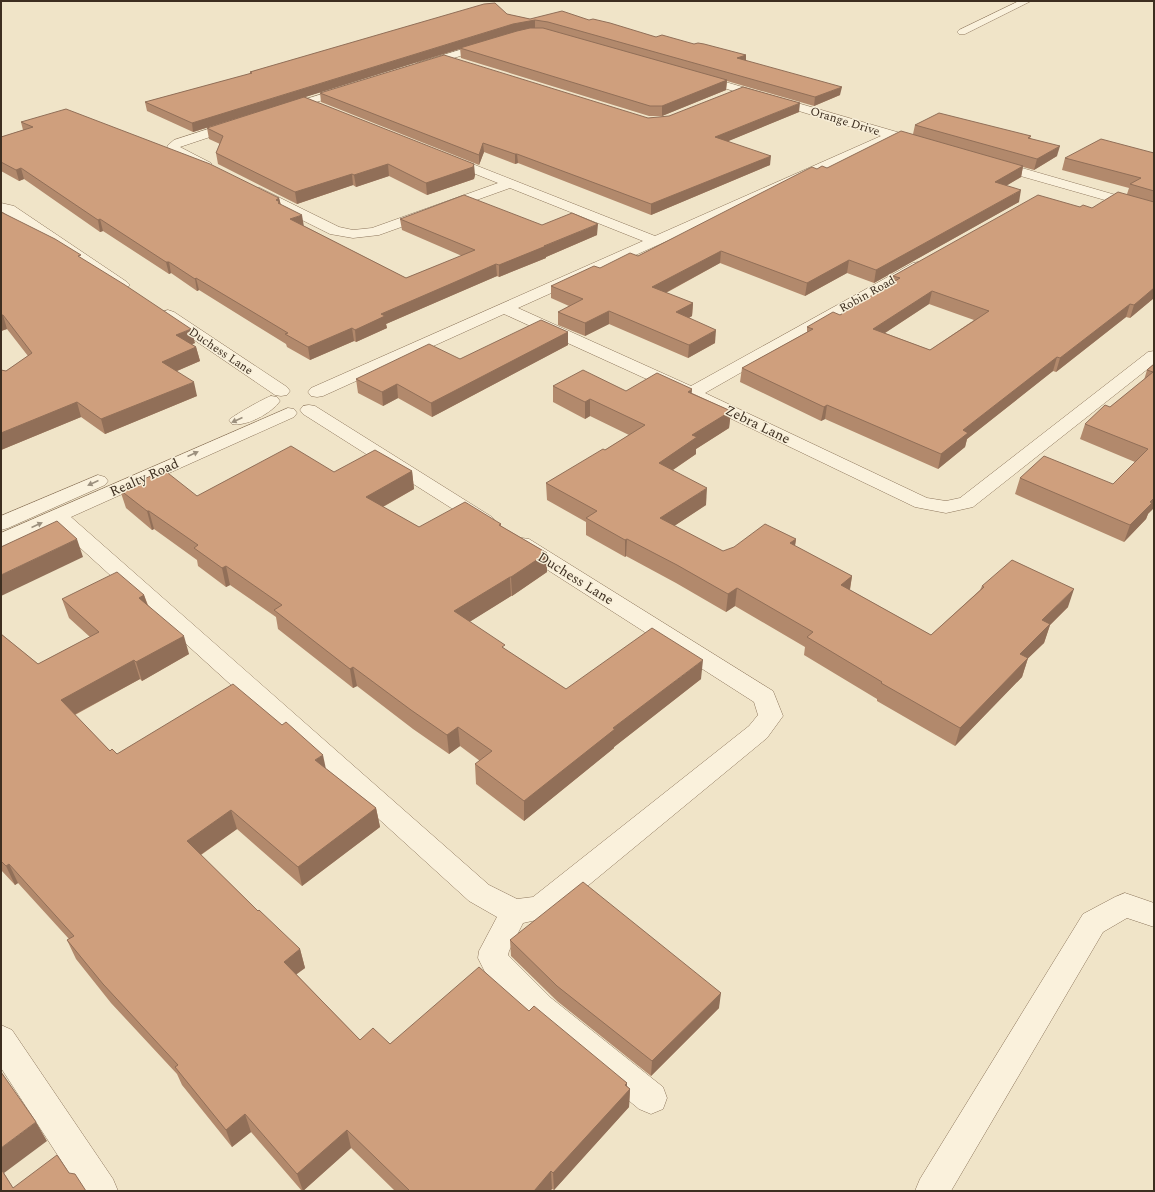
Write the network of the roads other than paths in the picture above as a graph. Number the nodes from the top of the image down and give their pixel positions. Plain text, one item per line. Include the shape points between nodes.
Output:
1 (1026, 1) edge
2 (962, 32) dead end
3 (502, 40) edge
4 (444, 58) junction
5 (460, 63) edge
6 (408, 70) edge
7 (688, 75) edge
8 (357, 86) edge
9 (742, 90) junction
10 (727, 95) edge
11 (306, 102) junction
12 (328, 111) edge
13 (269, 114) edge
14 (246, 121) edge
15 (894, 135) junction
16 (930, 146) edge
17 (437, 154) edge
18 (982, 161) edge
19 (217, 172) edge
20 (510, 183) junction
21 (1063, 184) junction
22 (245, 186) edge
23 (1043, 195) edge
24 (1, 207) edge
25 (1154, 210) edge
26 (656, 241) junction
27 (933, 257) edge
28 (132, 291) edge
29 (158, 309) edge
30 (506, 309) junction
31 (1154, 356) edge
32 (692, 393) junction
33 (296, 395) junction
34 (58, 516) junction
35 (1, 524) edge
36 (1, 541) edge
37 (514, 912) junction
38 (1154, 915) edge
39 (1, 1040) edge
40 (651, 1098) dead end
41 (942, 1187) edge
42 (101, 1191) edge

1 - 2 street
3 - 4 street
4 - 5 street
4 - 6 street
7 - 9 street, Orange Drive
8 - 11 street
9 - 10 street
9 - 15 street, Orange Drive
11 - 12 street
11 - 13 street
14 - 19 street via 173,146
15 - 16 street, Orange Drive
15 - 26 street, Realty Road
17 - 20 street
18 - 21 street
20 - 22 street via 374,232 354,234 335,231
20 - 26 street
21 - 23 street
21 - 25 street
24 - 28 street via 8,208
26 - 30 street, Realty Road
27 - 32 street, Robin Road
29 - 33 street, Duchess Lane
30 - 32 street, Zebra Lane
30 - 33 street, Realty Road
31 - 32 street, Zebra Lane via 966,503 946,507 922,503
34 -> 33 street, Realty Road via 288,413 271,405
33 -> 35 street, Realty Road
33 - 37 street, Duchess Lane via 764,697 771,716 758,732 540,908
36 -> 34 street, Realty Road
34 - 37 street via 479,893
37 - 40 street via 494,951 493,958 496,963 540,1008
38 - 41 street via 1124,905 1093,923
39 - 42 street

